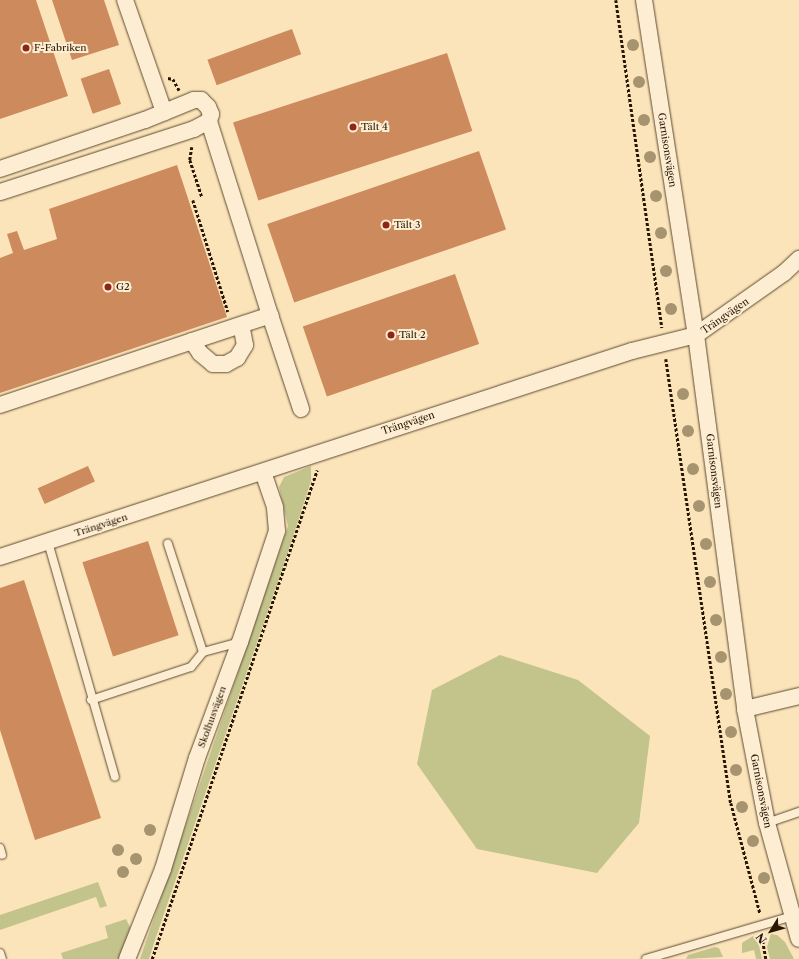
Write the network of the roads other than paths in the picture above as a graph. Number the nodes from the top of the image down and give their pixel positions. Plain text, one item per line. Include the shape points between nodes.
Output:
1 (125, 0) edge
2 (644, 0) edge
3 (164, 112) junction
4 (209, 121) junction
5 (0, 169) edge
6 (0, 192) edge
7 (799, 259) edge
8 (270, 315) junction
9 (241, 325) junction
10 (696, 335) junction
11 (192, 341) junction
12 (0, 405) edge
13 (301, 410) dead end
14 (263, 473) junction
15 (48, 542) junction
16 (168, 544) dead end
17 (0, 557) edge
18 (240, 642) junction
19 (203, 652) junction
20 (799, 696) edge
21 (91, 700) junction
22 (745, 709) junction
23 (115, 777) dead end
24 (799, 812) edge
25 (766, 823) junction
26 (793, 916) junction
27 (799, 939) edge
28 (0, 953) edge
29 (2, 959) edge
30 (127, 959) edge
31 (646, 959) edge

1 - 3 street
2 - 10 street, Garnisonsvägen
3 - 4 street via 194,100 201,100 211,114
3 - 5 street
4 - 6 street via 194,129
4 - 8 street
7 - 10 street, Trängvägen via 784,273
8 - 9 street
8 - 13 street
9 - 11 street
9 - 11 street via 245,345 237,358 226,364 213,364 200,354
10 - 14 street, Trängvägen via 632,351 313,454
10 - 22 street, Garnisonsvägen
11 - 12 street
14 - 15 street, Trängvägen
14 - 18 street, Skolhusvägen via 275,506 277,531
15 - 17 street, Trängvägen
15 - 21 lane
16 - 19 lane
18 - 19 lane
18 - 30 street, Skolhusvägen via 197,758 164,869
19 - 21 lane via 191,667
20 - 22 street
21 - 23 lane
22 - 25 street, Garnisonsvägen
24 - 25 lane
25 - 26 street, Garnisonsvägen
26 - 27 street, Garnisonsvägen
26 - 31 lane
28 - 29 lane

